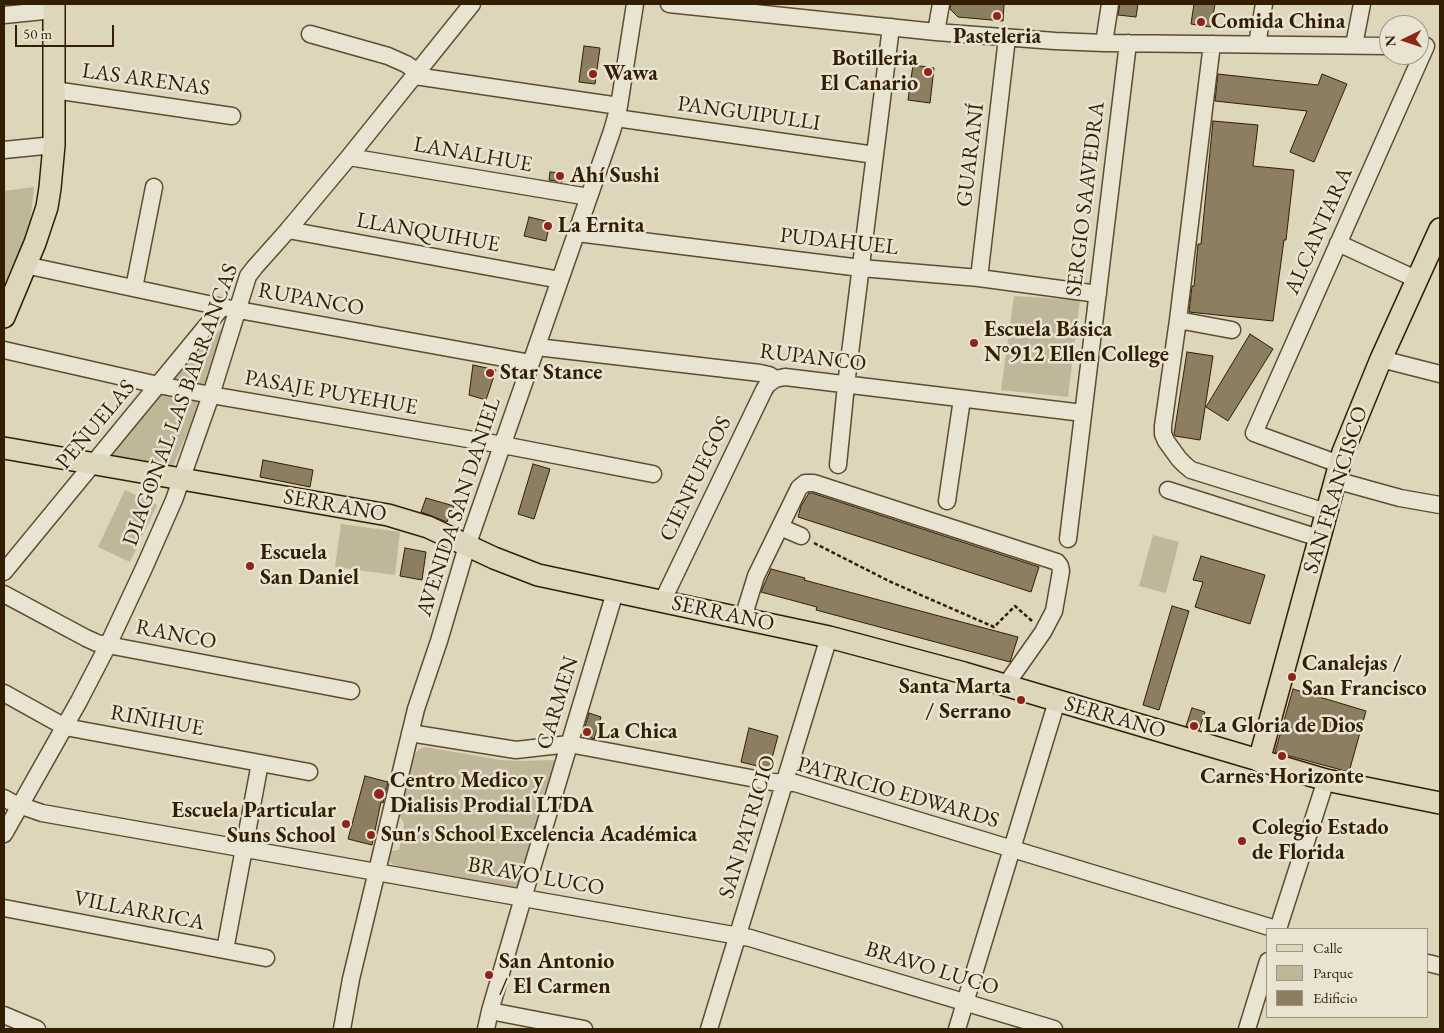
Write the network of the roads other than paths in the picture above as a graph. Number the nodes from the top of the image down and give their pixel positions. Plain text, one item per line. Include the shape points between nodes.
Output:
1 (472, 4) edge
2 (636, 4) edge
3 (669, 4) edge
4 (941, 4) edge
5 (1110, 4) edge
6 (1264, 4) edge
7 (1362, 4) edge
8 (54, 7) edge
9 (754, 8) edge
10 (4, 15) edge
11 (891, 27) junction
12 (936, 32) junction
13 (310, 34) dead end
14 (1007, 38) junction
15 (1104, 43) junction
16 (1128, 43) junction
17 (1212, 44) junction
18 (1257, 44) junction
19 (1354, 45) junction
20 (1379, 46) edge
21 (1419, 65) edge
22 (417, 74) junction
23 (54, 90) junction
24 (618, 112) junction
25 (232, 116) dead end
26 (54, 144) junction
27 (4, 150) edge
28 (875, 155) junction
29 (349, 157) junction
30 (154, 187) dead end
31 (589, 197) junction
32 (288, 230) junction
33 (1440, 230) edge
34 (576, 234) junction
35 (1338, 243) junction
36 (1433, 262) edge
37 (25, 265) junction
38 (861, 268) junction
39 (978, 278) junction
40 (560, 280) junction
41 (1418, 280) junction
42 (134, 288) junction
43 (1098, 294) junction
44 (230, 309) junction
45 (5, 310) edge
46 (1178, 320) junction
47 (1232, 330) dead end
48 (537, 347) junction
49 (4, 350) edge
50 (1381, 359) junction
51 (531, 363) junction
52 (1440, 374) edge
53 (775, 379) junction
54 (158, 385) junction
55 (846, 385) junction
56 (211, 395) junction
57 (962, 399) junction
58 (1083, 414) junction
59 (503, 445) junction
60 (4, 448) edge
61 (94, 463) junction
62 (838, 465) dead end
63 (1337, 472) junction
64 (653, 474) dead end
65 (181, 479) junction
66 (1168, 490) dead end
67 (947, 501) dead end
68 (1440, 506) edge
69 (1326, 512) junction
70 (780, 527) junction
71 (802, 536) road end
72 (1319, 538) junction
73 (1068, 539) dead end
74 (467, 546) junction
75 (4, 572) edge
76 (615, 592) junction
77 (4, 594) edge
78 (662, 602) junction
79 (743, 618) junction
80 (829, 637) junction
81 (108, 645) junction
82 (1006, 686) junction
83 (351, 691) dead end
84 (4, 693) edge
85 (1057, 701) junction
86 (65, 727) junction
87 (410, 733) junction
88 (569, 744) junction
89 (1259, 761) junction
90 (260, 763) junction
91 (309, 772) dead end
92 (1326, 780) junction
93 (785, 783) junction
94 (4, 798) edge
95 (1440, 803) edge
96 (20, 805) junction
97 (4, 834) edge
98 (244, 848) junction
99 (1012, 848) junction
100 (377, 872) junction
101 (523, 898) junction
102 (4, 908) edge
103 (1274, 928) edge
104 (1277, 928) edge
105 (738, 936) junction
106 (225, 950) junction
107 (266, 958) dead end
108 (1266, 967) edge
109 (965, 1002) junction
110 (490, 1011) junction
111 (4, 1014) edge
112 (37, 1029) edge
113 (342, 1029) edge
114 (486, 1029) edge
115 (584, 1029) edge
116 (709, 1029) edge
117 (957, 1029) edge
118 (1054, 1029) edge
119 (1247, 1029) edge

1 - 22 street, DIAGONAL LAS BARRANCAS
2 - 24 street, AVENIDA SAN DANIEL
3 - 9 street
4 - 12 street
5 - 15 street
6 - 18 street
7 - 19 street
8 - 10 street
8 - 23 main road
9 - 11 street
11 - 12 street
11 - 28 street
12 - 14 street
13 - 22 street, PANGUIPULLI via 388,56 406,64
14 - 15 street
14 - 39 street, GUARANÍ
15 - 16 street
16 - 17 street
16 - 43 street, SERGIO SAAVEDRA
17 - 18 street
17 - 46 street
18 - 19 street
19 - 20 street
21 - 35 street, ALCANTARA
22 - 24 street, PANGUIPULLI
22 - 29 street, DIAGONAL LAS BARRANCAS
23 - 25 street, LAS ARENAS
23 - 26 main road
24 - 28 street, PANGUIPULLI
24 - 31 street, AVENIDA SAN DANIEL
26 - 27 street
26 - 37 main road via 47,207
28 - 38 street
29 - 31 street, LANALHUE
29 - 32 street, DIAGONAL LAS BARRANCAS
30 - 42 street
31 - 34 street, AVENIDA SAN DANIEL
32 - 40 street, LLANQUIHUE
32 - 44 street, DIAGONAL LAS BARRANCAS via 248,276
33 - 36 main road, SAN FRANCISCO
34 - 38 street, PUDAHUEL
34 - 40 street, AVENIDA SAN DANIEL
35 - 41 street
35 - 63 street, ALCANTARA via 1254,433
36 - 41 main road, SAN FRANCISCO
37 - 42 street, RUPANCO
37 - 45 main road
38 - 39 street, PUDAHUEL
38 - 55 street
39 - 43 street, PUDAHUEL
40 - 48 street, AVENIDA SAN DANIEL
41 - 50 main road, SAN FRANCISCO
42 - 44 street, RUPANCO
43 - 58 street, SERGIO SAAVEDRA
44 - 51 street, RUPANCO
44 - 54 street, PEÑUELAS
44 - 56 street, DIAGONAL LAS BARRANCAS
46 - 47 street
46 - 69 street via 1163,434 1184,465
48 - 51 street, AVENIDA SAN DANIEL
48 - 53 street, RUPANCO via 760,373
49 - 54 street, PASAJE PUYEHUE
50 - 52 street
50 - 63 main road, SAN FRANCISCO
51 - 59 street, AVENIDA SAN DANIEL
53 - 55 street, RUPANCO via 785,377
53 - 78 street, CIENFUEGOS via 764,390
54 - 56 street, PASAJE PUYEHUE
54 - 61 street, PEÑUELAS
55 - 57 street, RUPANCO
55 - 62 street
56 - 59 street, PASAJE PUYEHUE
56 - 65 street, DIAGONAL LAS BARRANCAS
57 - 58 street, RUPANCO
57 - 67 street
58 - 73 street, SERGIO SAAVEDRA
59 - 64 street, PASAJE PUYEHUE
59 - 74 street, AVENIDA SAN DANIEL
60 - 61 main road, SERRANO
61 - 65 main road, SERRANO
61 - 75 street, PEÑUELAS
63 - 68 street via 1400,498
63 - 69 main road, SAN FRANCISCO
65 - 74 main road, SERRANO via 388,515 428,527
65 - 81 street, DIAGONAL LAS BARRANCAS
66 - 72 street
69 - 72 main road, SAN FRANCISCO
70 - 71 street
70 - 79 street via 756,576
70 - 82 street via 799,488 810,482 1052,560 1060,566 1061,577 1054,612
72 - 89 main road, SAN FRANCISCO
74 - 76 main road, SERRANO via 538,575
74 - 87 street, AVENIDA SAN DANIEL
76 - 78 main road, SERRANO
76 - 88 street, CARMEN
77 - 81 street, RANCO via 86,638
78 - 79 main road, SERRANO
79 - 80 main road, SERRANO
80 - 82 main road, SERRANO
80 - 93 street, SAN PATRICIO
81 - 83 street, RANCO
81 - 86 street, DIAGONAL LAS BARRANCAS
82 - 85 main road, SERRANO
84 - 86 street, RIÑIHUE
85 - 89 main road, SERRANO
85 - 99 street
86 - 90 street, RIÑIHUE
86 - 96 street, DIAGONAL LAS BARRANCAS
87 - 88 street, PATRICIO EDWARDS via 516,750
87 - 100 street, AVENIDA SAN DANIEL
88 - 93 street, PATRICIO EDWARDS
88 - 101 street, CARMEN
89 - 92 main road, SERRANO
90 - 91 street, RIÑIHUE
90 - 98 street
92 - 95 main road, SERRANO
92 - 104 street
93 - 99 street, PATRICIO EDWARDS via 795,783
93 - 105 street, SAN PATRICIO
94 - 96 street, BRAVO LUCO
96 - 97 street, DIAGONAL LAS BARRANCAS
96 - 98 street, BRAVO LUCO via 42,813
98 - 100 street, BRAVO LUCO
98 - 106 street
99 - 103 street, PATRICIO EDWARDS
99 - 109 street
100 - 101 street, BRAVO LUCO
100 - 113 street, AVENIDA SAN DANIEL
101 - 105 street, BRAVO LUCO
101 - 110 street, CARMEN
102 - 106 street, VILLARRICA
105 - 109 street, BRAVO LUCO via 761,940
105 - 116 street, SAN PATRICIO
106 - 107 street, VILLARRICA
108 - 119 street
109 - 117 street
109 - 118 street, BRAVO LUCO
110 - 114 street, CARMEN
110 - 115 street
111 - 112 street

